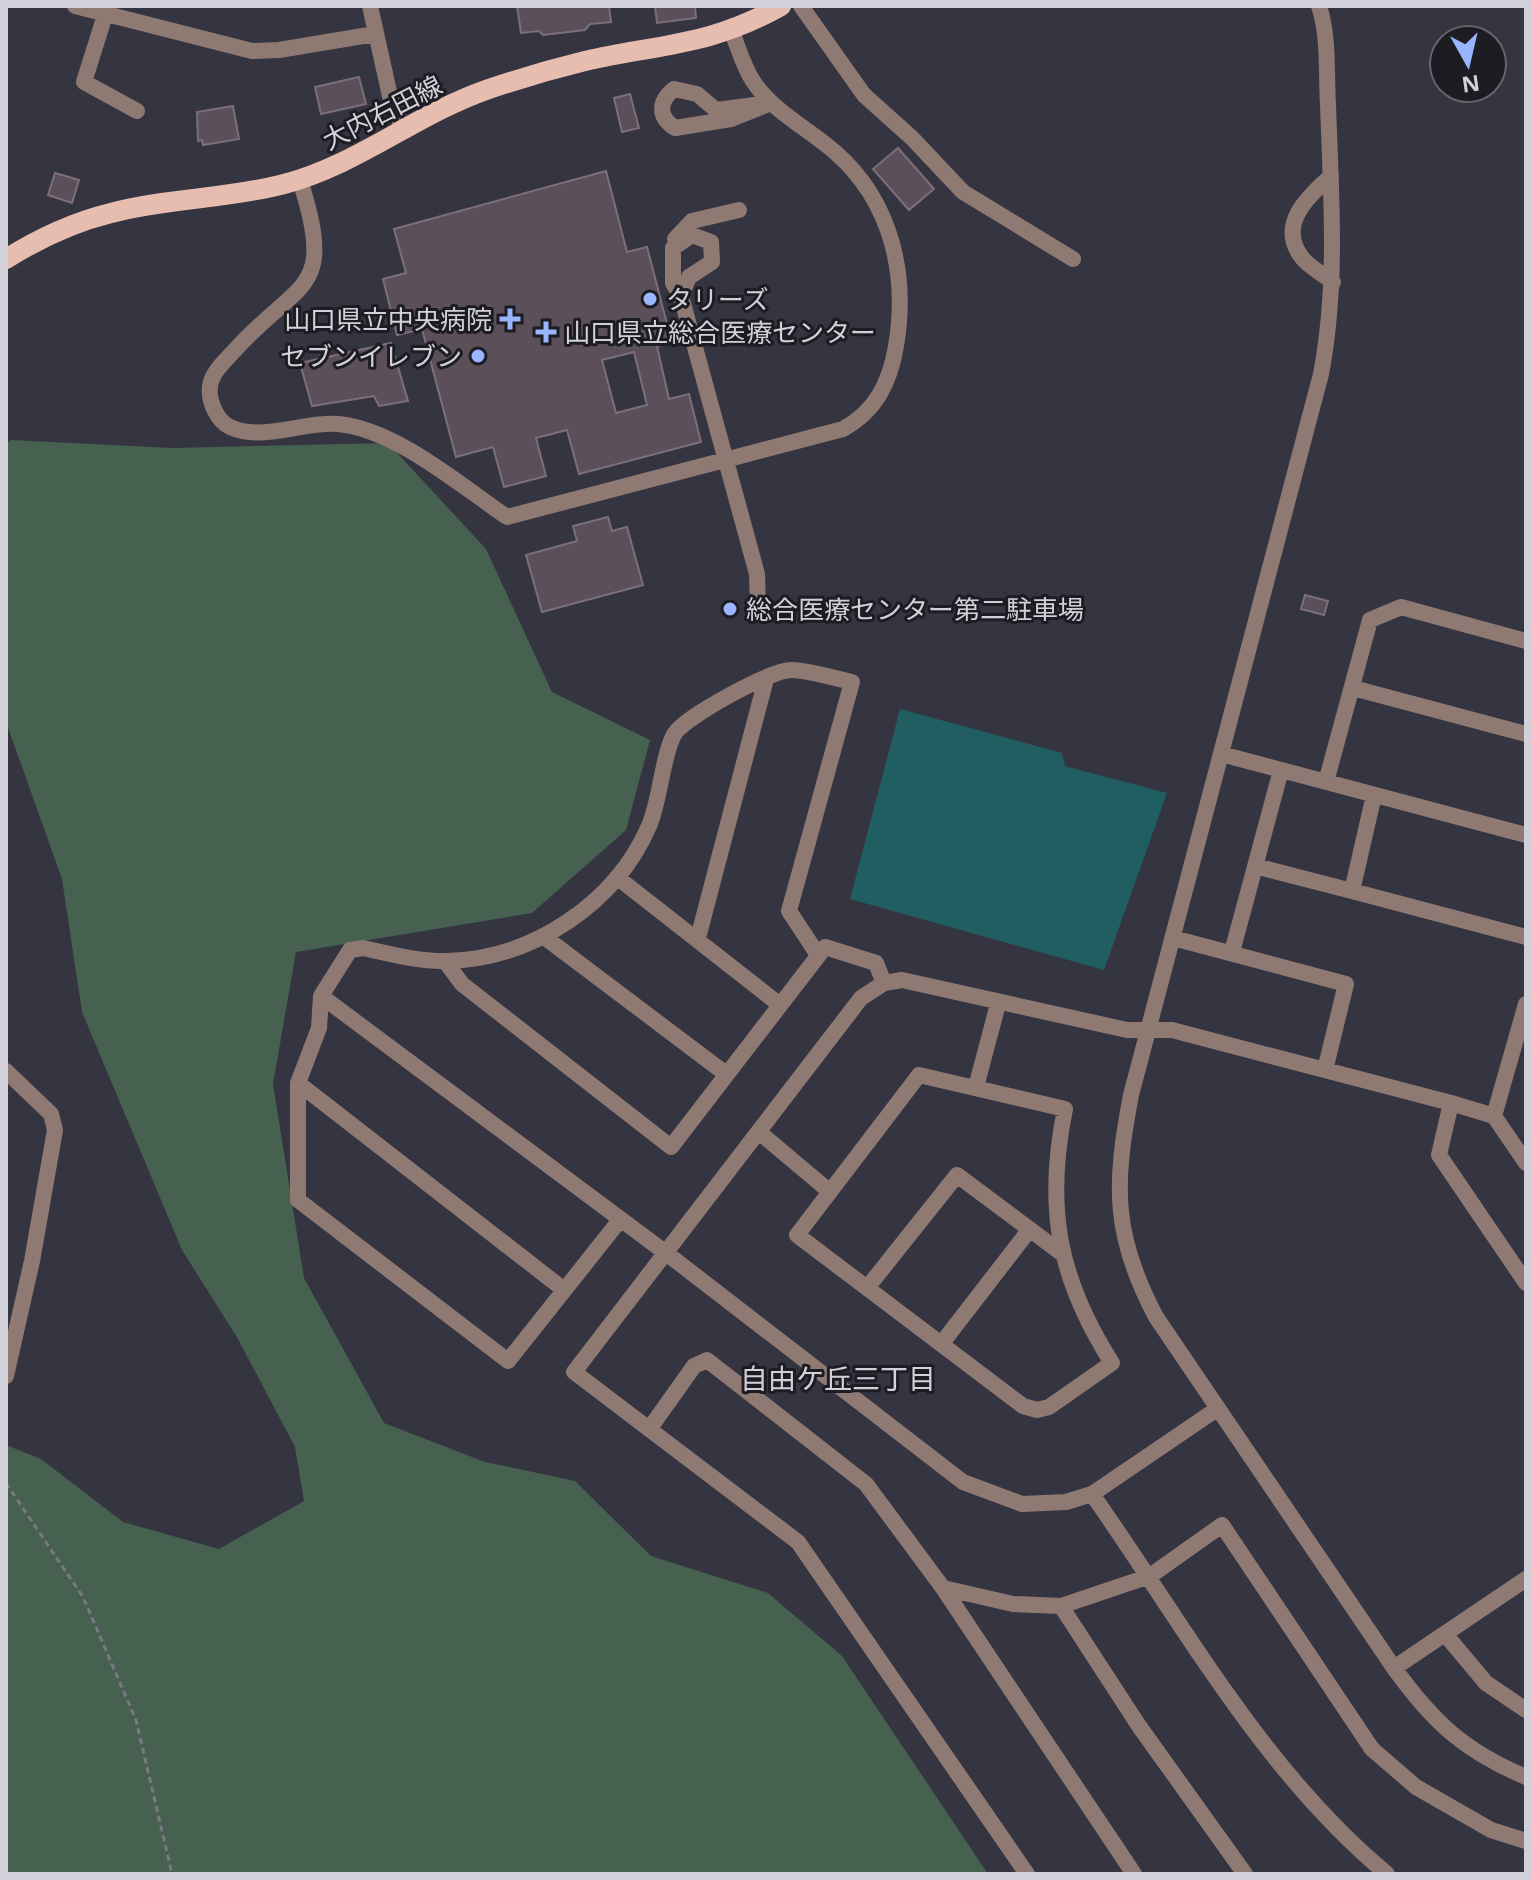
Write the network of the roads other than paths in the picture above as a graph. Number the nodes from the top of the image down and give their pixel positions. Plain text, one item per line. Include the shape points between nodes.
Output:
1 (75, 6) edge
2 (371, 6) edge
3 (781, 6) edge
4 (801, 6) edge
5 (1319, 6) edge
6 (105, 15) junction
7 (731, 30) junction
8 (375, 34) junction
9 (771, 103) junction
10 (137, 111) dead end
11 (404, 131) junction
12 (1331, 176) junction
13 (300, 180) junction
14 (739, 210) dead end
15 (673, 248) junction
16 (6, 259) edge
17 (1073, 259) dead end
18 (1333, 282) junction
19 (681, 296) junction
20 (727, 461) junction
21 (758, 607) dead end
22 (1526, 641) edge
23 (766, 679) junction
24 (1353, 688) junction
25 (1526, 734) edge
26 (1221, 754) junction
27 (1281, 770) junction
28 (1326, 782) junction
29 (1374, 795) junction
30 (1526, 835) edge
31 (1255, 866) junction
32 (618, 878) junction
33 (1352, 891) junction
34 (543, 936) junction
35 (1526, 937) edge
36 (698, 938) junction
37 (1173, 938) junction
38 (1232, 952) junction
39 (818, 955) junction
40 (445, 961) junction
41 (884, 983) junction
42 (321, 996) junction
43 (998, 1004) junction
44 (1526, 1004) edge
45 (780, 1005) junction
46 (1149, 1028) junction
47 (1523, 1031) edge
48 (1325, 1070) junction
49 (6, 1071) edge
50 (726, 1074) junction
51 (298, 1083) junction
52 (976, 1087) junction
53 (1451, 1103) junction
54 (1494, 1116) junction
55 (759, 1132) junction
56 (1526, 1163) edge
57 (829, 1191) junction
58 (620, 1220) junction
59 (1030, 1229) junction
60 (1060, 1252) junction
61 (666, 1253) junction
62 (1526, 1283) edge
63 (867, 1288) junction
64 (563, 1289) junction
65 (942, 1343) junction
66 (7, 1372) edge
67 (1217, 1409) junction
68 (650, 1428) junction
69 (1092, 1494) junction
70 (1150, 1576) junction
71 (1523, 1586) edge
72 (943, 1588) junction
73 (1061, 1606) junction
74 (1445, 1634) junction
75 (1394, 1668) junction
76 (1526, 1710) edge
77 (1526, 1777) edge
78 (1526, 1841) edge
79 (1027, 1874) edge
80 (1134, 1874) edge
81 (1245, 1874) edge
82 (1387, 1874) edge

1 - 6 street
2 - 8 street
3 - 7 main road, 大内右田線
4 - 17 street via 864,95 963,192
5 - 12 street
6 - 8 street via 252,51
6 - 10 street via 84,82
7 - 9 street via 752,80
7 - 11 main road, 大内右田線 via 689,44 540,73 483,91
8 - 11 street
9 - 9 street via 731,119 675,128 660,110 674,89 697,94 716,110
9 - 20 street via 836,152 873,199 896,252 902,309 888,381 859,420 817,438
11 - 13 main road, 大内右田線
12 - 18 street
12 - 18 street via 1301,203 1292,235 1303,259
13 - 16 main road, 大内右田線 via 255,192 111,213
13 - 20 street via 317,242 315,263 294,297 216,372 210,394 220,420 245,431 313,424 358,427 385,437 507,517
14 - 15 street via 692,221 676,234
15 - 19 street via 673,283
15 - 19 street via 692,235 711,242 713,252 712,262 689,277
18 - 26 street via 1321,374
19 - 20 street
20 - 21 street via 757,574
22 - 24 street via 1401,607 1370,620
23 - 32 street via 710,707 676,732 651,823
23 - 36 street
23 - 39 street via 789,669 852,682 789,911
24 - 25 street
24 - 28 street
26 - 27 street
26 - 37 street
27 - 28 street
27 - 31 street
28 - 29 street
29 - 30 street
29 - 33 street
31 - 33 street
31 - 38 street
32 - 34 street via 578,915
32 - 36 street
33 - 35 street
34 - 40 street via 510,951
34 - 50 street
36 - 45 street
37 - 38 street
37 - 46 street
38 - 48 street via 1346,984
39 - 41 street via 825,947 876,963
39 - 45 street
40 - 42 street via 350,950
40 - 50 street via 462,984 671,1147
41 - 43 street via 902,980
41 - 55 street via 861,998
42 - 51 street via 319,1028
42 - 58 street
43 - 46 street via 1127,1030
43 - 52 street
44 - 47 street
45 - 50 street
46 - 48 street
46 - 67 street via 1119,1157 1121,1224 1142,1291
47 - 54 street
48 - 53 street
49 - 66 street via 51,1114 55,1130
51 - 64 street
51 - 64 street via 298,1200 508,1361
52 - 57 street via 919,1075
52 - 60 street via 1065,1109 1055,1156
53 - 54 street
53 - 62 street via 1439,1155
54 - 56 street
55 - 57 street
55 - 61 street
57 - 63 street via 797,1235
58 - 61 street
58 - 64 street
59 - 60 street
59 - 63 street via 957,1175
59 - 65 street
60 - 65 street via 1089,1327 1112,1363 1037,1410 1023,1406
61 - 68 street via 574,1372
61 - 69 street via 963,1482 1022,1504 1045,1505
63 - 65 street
67 - 69 street
67 - 75 street
68 - 72 street via 694,1366 707,1360 866,1484
68 - 79 street via 798,1542
69 - 70 street
70 - 73 street
70 - 78 street via 1222,1525 1372,1749 1416,1787 1491,1830
70 - 82 street via 1221,1686 1307,1799
71 - 74 street
72 - 73 street via 1013,1604
72 - 80 street
73 - 81 street
74 - 75 street
74 - 76 street via 1486,1683
75 - 77 street via 1425,1711 1454,1739

